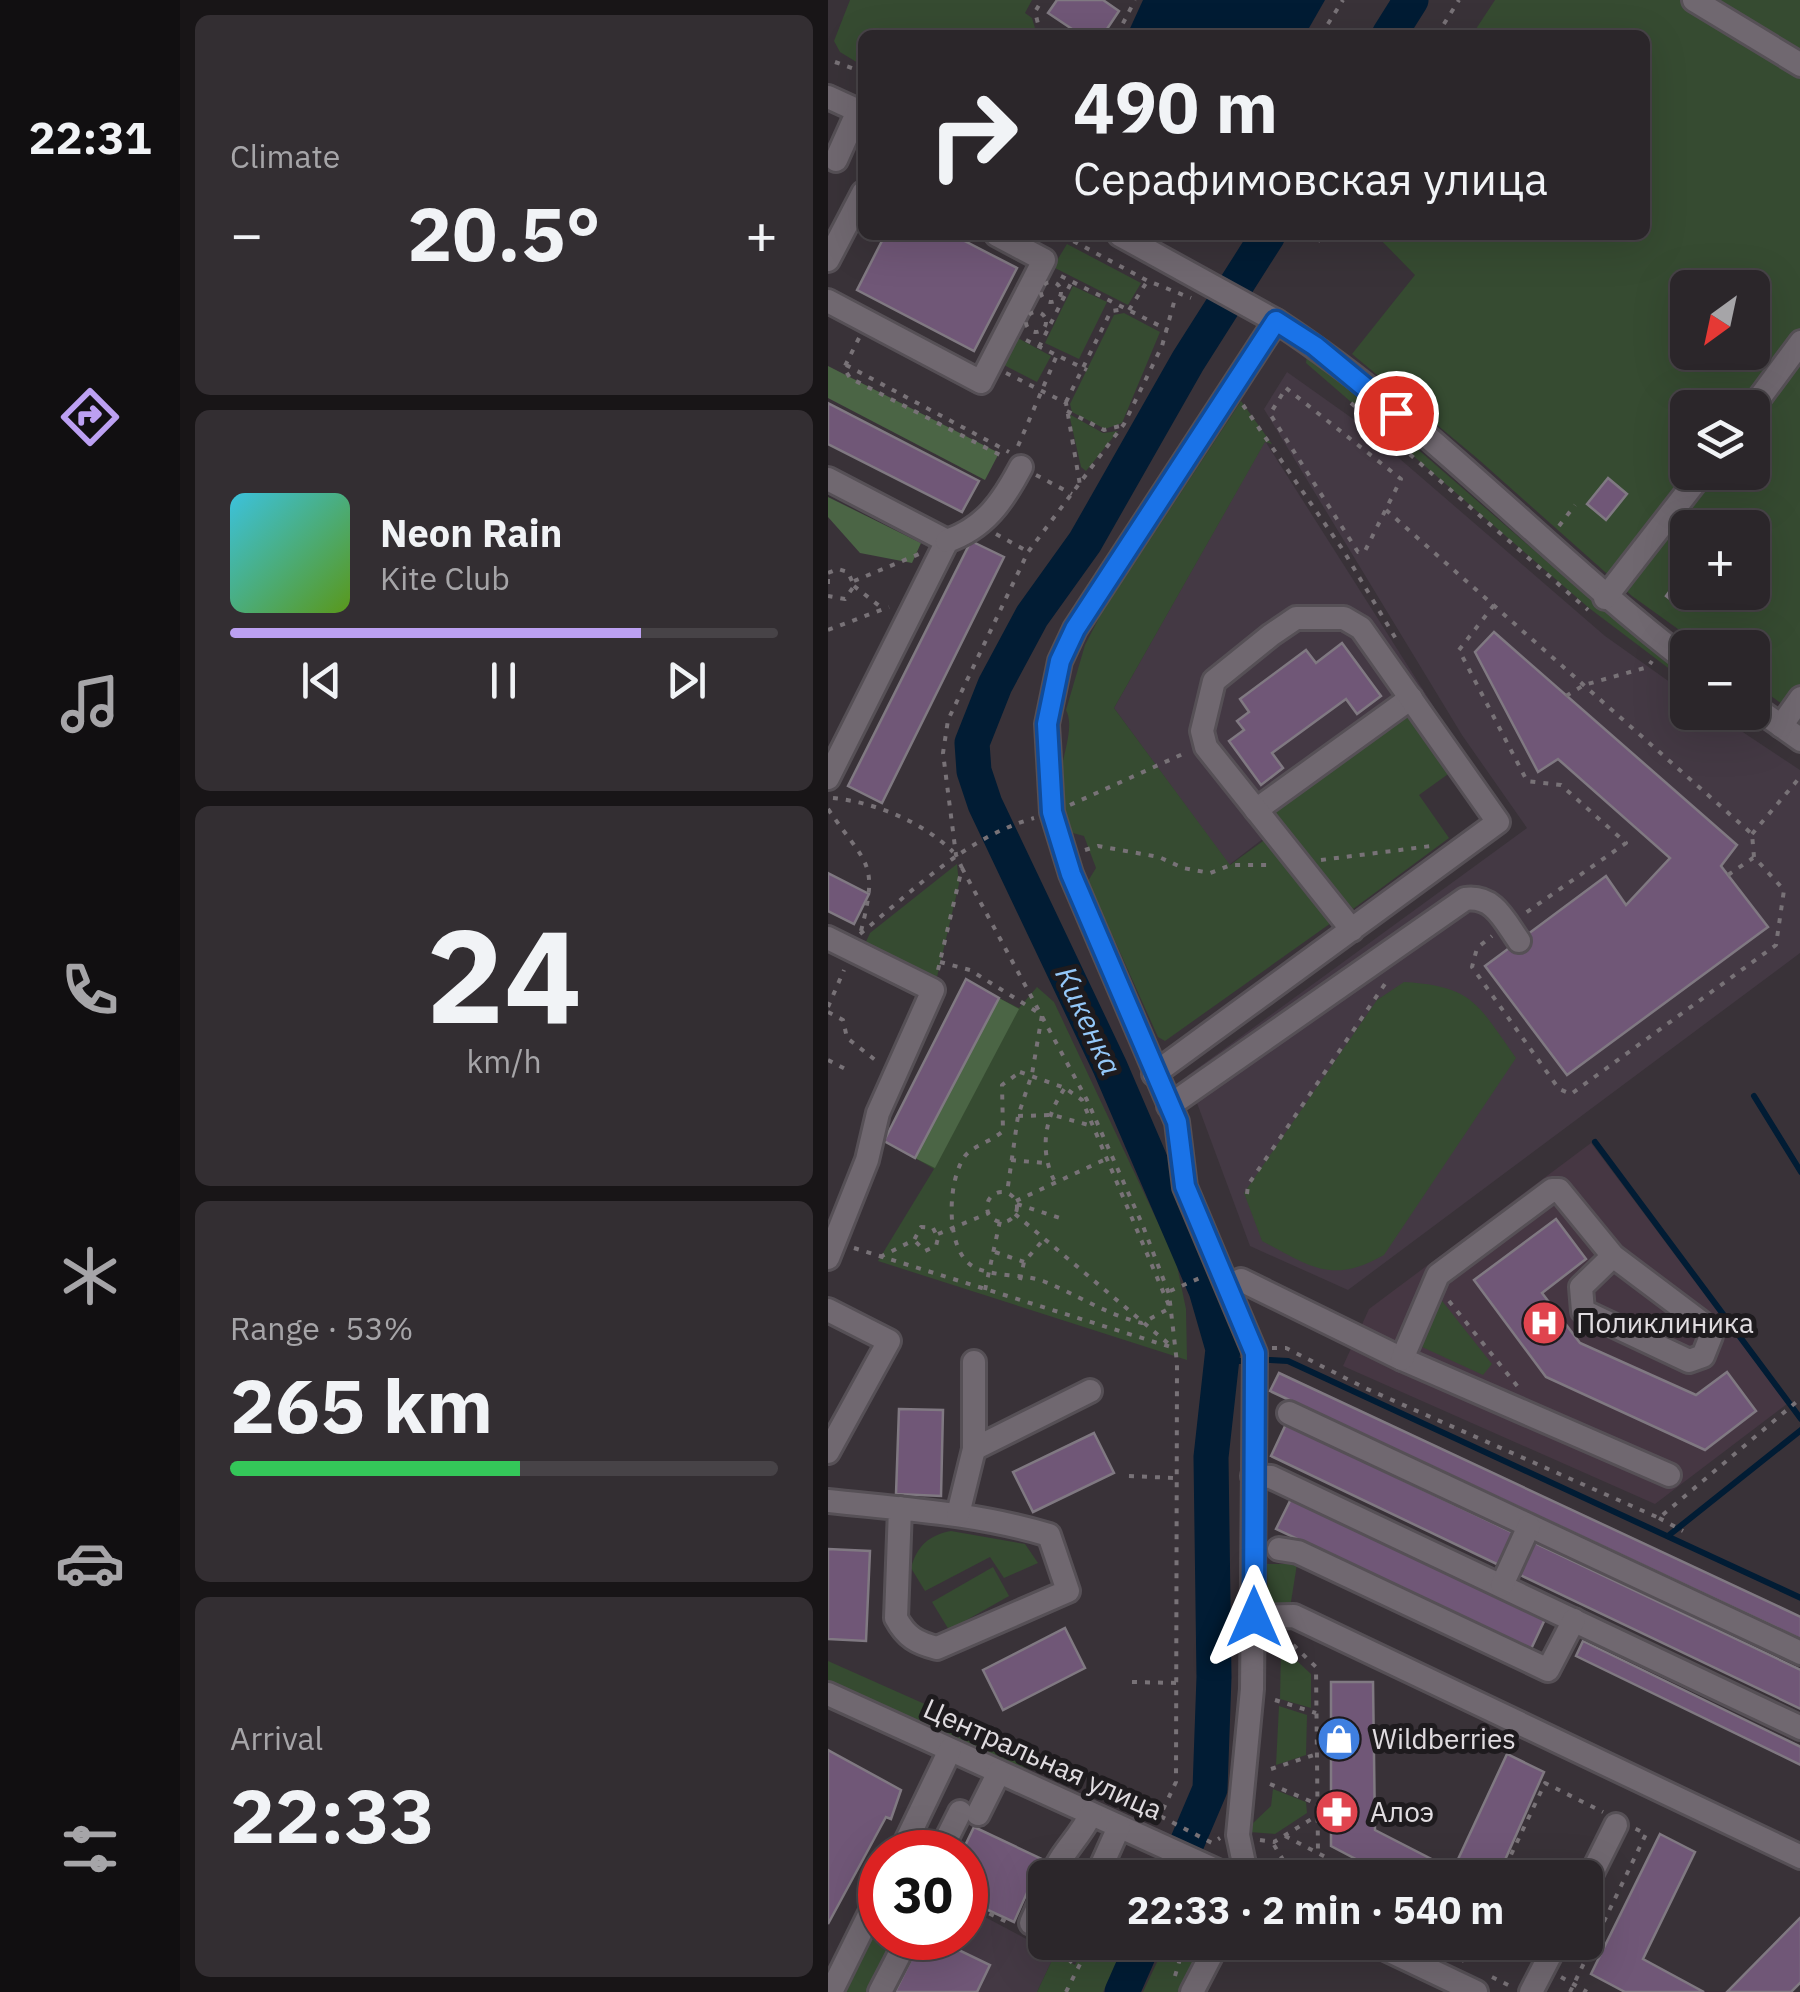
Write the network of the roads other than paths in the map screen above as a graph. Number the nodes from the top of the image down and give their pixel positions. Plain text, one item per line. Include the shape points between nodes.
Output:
1 (1694, 0) edge
2 (1800, 65) edge
3 (828, 97) edge
4 (858, 111) edge
5 (858, 118) edge
6 (836, 160) dead end
7 (858, 203) edge
8 (1006, 240) edge
9 (1128, 240) edge
10 (828, 260) edge
11 (829, 304) edge
12 (1266, 315) junction
13 (1800, 342) edge
14 (1765, 390) edge
15 (1021, 467) road end
16 (828, 479) edge
17 (1690, 490) edge
18 (947, 541) junction
19 (1602, 608) junction
20 (1670, 651) edge
21 (1410, 698) junction
22 (1800, 698) edge
23 (1770, 718) edge
24 (1791, 733) edge
25 (828, 778) edge
26 (1256, 810) junction
27 (1352, 930) junction
28 (1514, 933) road end
29 (828, 938) edge
30 (1154, 1074) junction
31 (1169, 1106) junction
32 (835, 1248) edge
33 (1613, 1256) junction
34 (1230, 1285) junction
35 (828, 1310) edge
36 (1402, 1359) junction
37 (974, 1362) dead end
38 (1090, 1391) dead end
39 (1288, 1413) dead end
40 (974, 1449) junction
41 (828, 1452) edge
42 (1668, 1475) dead end
43 (1253, 1476) junction
44 (828, 1501) edge
45 (900, 1508) junction
46 (958, 1514) junction
47 (1529, 1526) junction
48 (1279, 1549) dead end
49 (1502, 1585) junction
50 (1254, 1617) junction
51 (1574, 1620) junction
52 (1800, 1652) edge
53 (828, 1694) edge
54 (1800, 1728) edge
55 (950, 1750) junction
56 (999, 1772) junction
57 (1091, 1814) junction
58 (1622, 1823) road end
59 (1119, 1827) junction
60 (912, 1830) edge
61 (956, 1830) edge
62 (1800, 1857) edge
63 (1058, 1860) edge
64 (1104, 1860) edge
65 (1202, 1860) edge
66 (1243, 1860) edge
67 (1601, 1860) edge
68 (1028, 1915) edge
69 (1022, 1924) road end
70 (858, 1937) edge
71 (897, 1960) edge
72 (1204, 1960) edge
73 (1413, 1960) edge
74 (1547, 1960) edge
75 (1184, 1986) edge
76 (1472, 1986) edge
77 (831, 1992) edge
78 (880, 1992) edge
79 (1530, 1992) edge

1 - 2 street
3 - 4 street
5 - 6 street
7 - 10 street
8 - 11 street via 1044,260 981,382
9 - 12 street via 1202,289
12 - 19 street via 1374,394
12 - 30 street via 1075,629 1049,710 1047,776 1058,831
13 - 14 street
15 - 18 street via 1004,502
16 - 18 street
17 - 19 street
18 - 25 street
19 - 20 street
21 - 26 street
21 - 26 street via 1361,628 1344,618 1296,618 1271,635 1214,681 1202,731 1206,747
21 - 27 street via 1498,822
22 - 24 street
23 - 24 street
26 - 27 street
27 - 30 street
28 - 31 street via 1493,904 1465,898
29 - 32 street via 933,990 878,1113
30 - 31 street
31 - 34 street via 1185,1186
33 - 33 street via 1702,1323 1711,1336 1703,1356 1689,1360 1583,1311 1581,1287
33 - 36 street via 1566,1194 1552,1190 1438,1275
34 - 36 street via 1241,1280
34 - 43 street via 1255,1353
35 - 41 street via 889,1341
36 - 42 street
37 - 40 street
38 - 40 street
39 - 47 street
40 - 46 street
43 - 49 street via 1271,1477
43 - 50 street
44 - 45 street
45 - 46 street
45 - 46 street via 896,1618 919,1644 937,1648 1068,1591 1049,1535
47 - 49 street
47 - 52 street
48 - 51 street via 1298,1552 1548,1670
49 - 51 street
50 - 62 street via 1294,1616
50 - 66 street via 1238,1836
51 - 54 street
53 - 55 street, Центральная улица
55 - 56 street, Центральная улица
55 - 60 street
56 - 57 street, Центральная улица
56 - 61 street
57 - 59 street, Центральная улица
57 - 63 street via 1078,1841
58 - 67 street
59 - 64 street
59 - 65 street, Центральная улица via 1161,1833
68 - 69 street
70 - 77 street
71 - 78 street
72 - 75 street
73 - 76 street
74 - 79 street

